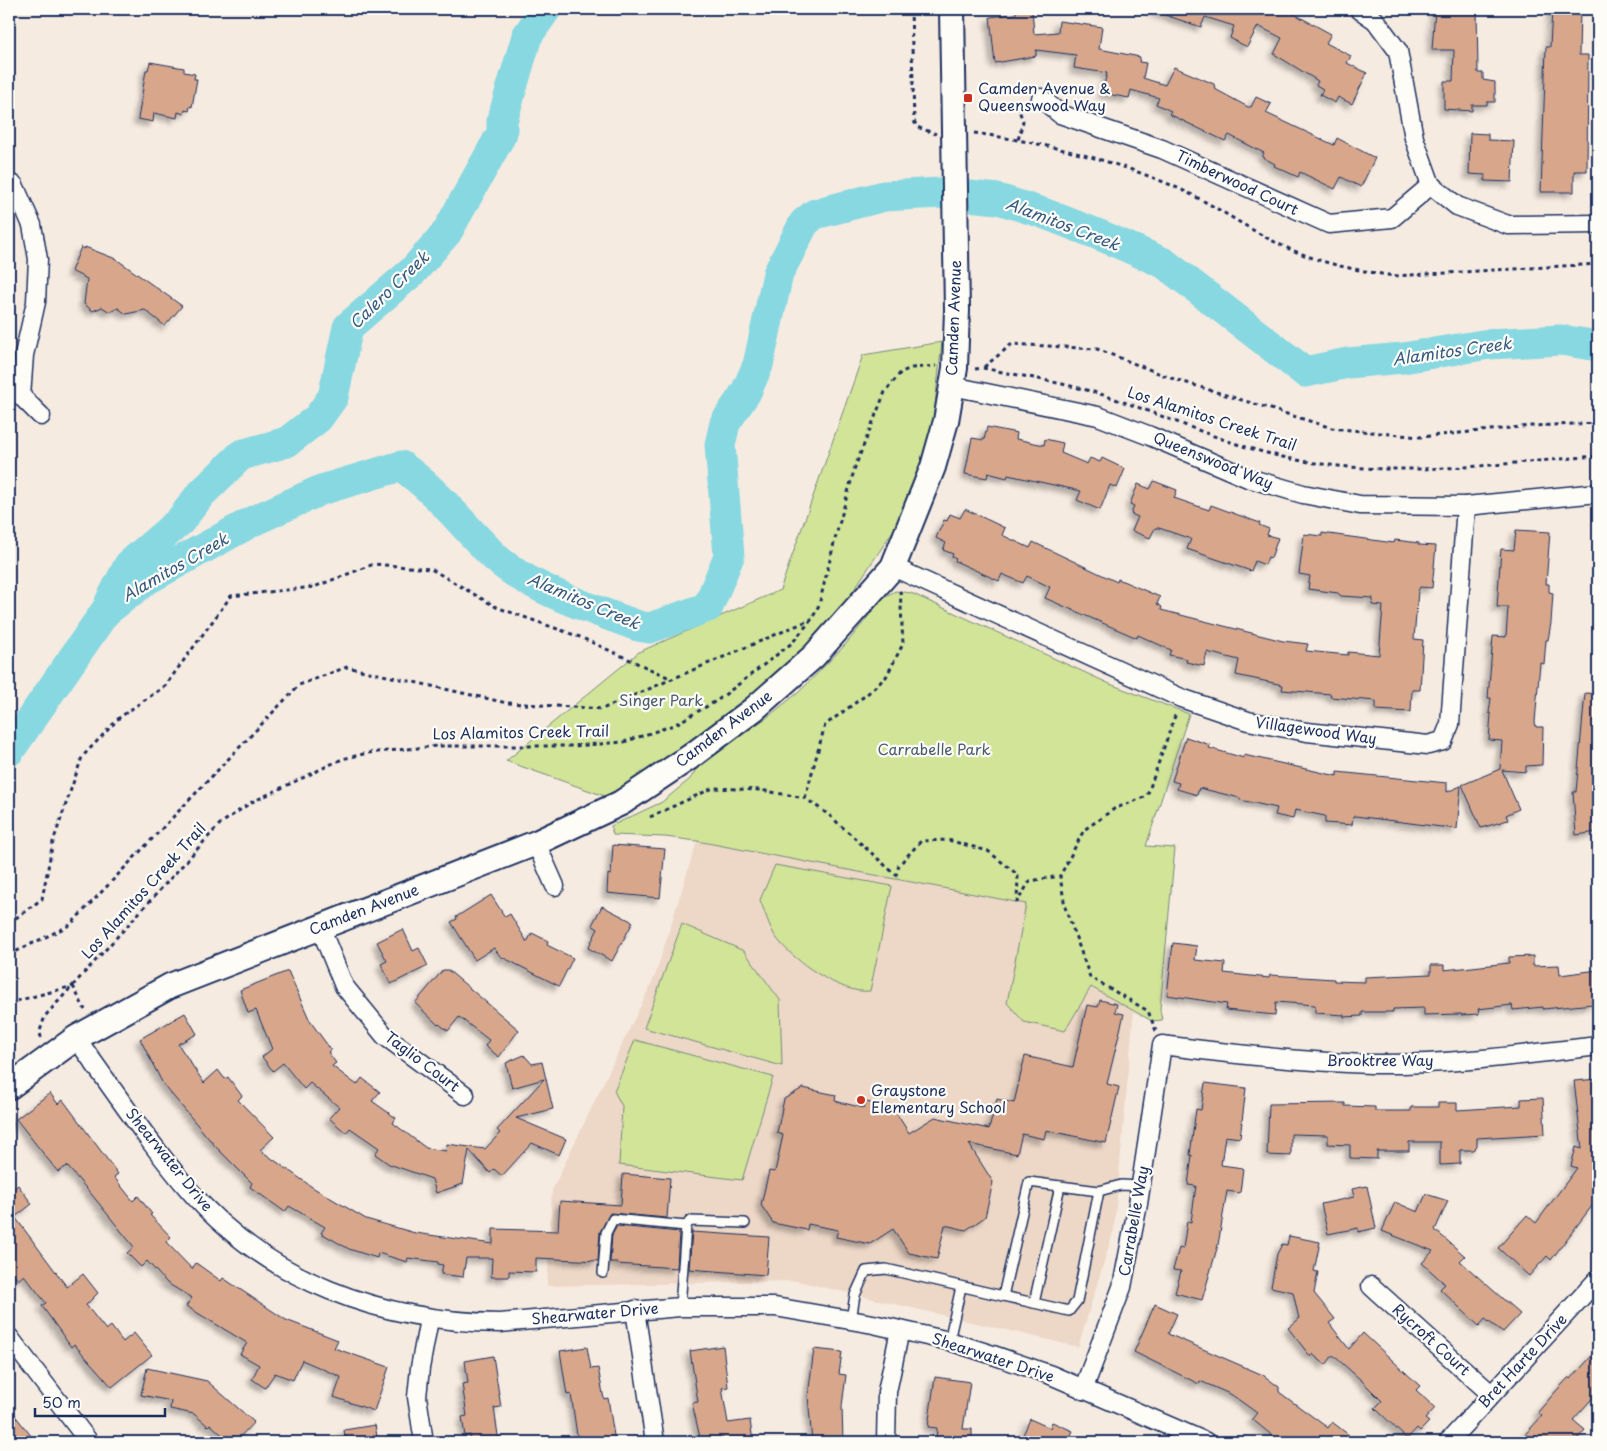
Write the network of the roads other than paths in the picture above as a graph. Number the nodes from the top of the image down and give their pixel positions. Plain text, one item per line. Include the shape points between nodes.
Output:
1 (952, 9) edge
2 (1359, 9) edge
3 (1379, 14) edge
4 (1041, 98) dead end
5 (9, 183) edge
6 (1431, 185) junction
7 (1598, 224) edge
8 (952, 386) junction
9 (41, 416) dead end
10 (1598, 494) edge
11 (1466, 506) junction
12 (893, 567) junction
13 (536, 843) junction
14 (555, 886) dead end
15 (320, 927) junction
16 (85, 1033) junction
17 (1162, 1046) joint
18 (1598, 1046) edge
19 (9, 1087) edge
20 (465, 1095) dead end
21 (1060, 1186) junction
22 (1141, 1186) junction
23 (1099, 1191) junction
24 (745, 1224) dead end
25 (686, 1226) junction
26 (604, 1273) dead end
27 (1598, 1279) edge
28 (961, 1286) junction
29 (1371, 1286) dead end
30 (1003, 1296) junction
31 (1034, 1303) junction
32 (680, 1307) junction
33 (635, 1310) junction
34 (429, 1319) junction
35 (851, 1320) junction
36 (900, 1330) junction
37 (9, 1336) edge
38 (949, 1342) junction
39 (1083, 1390) junction
40 (1491, 1394) junction
41 (89, 1442) edge
42 (424, 1442) edge
43 (655, 1442) edge
44 (886, 1442) edge
45 (1206, 1442) edge
46 (1448, 1442) edge

1 - 8 street, Camden Avenue via 946,141 957,310
2 - 3 street
3 - 6 street via 1398,51 1414,138
4 - 6 street, Timberwood Court via 1060,114 1162,148 1329,224 1392,218
5 - 9 street via 14,185 32,225 38,259 36,302 24,355 21,396
6 - 7 street via 1457,206 1508,225
8 - 11 street, Queenswood Way via 1098,416 1248,478 1303,494 1360,505
8 - 12 street, Camden Avenue via 933,467
10 - 11 street, Queenswood Way
11 - 12 street, Villagewood Way via 1450,724 1443,741 1428,746 1307,732 1248,721 1181,698
12 - 13 street, Camden Avenue via 814,656 754,710 621,803
13 - 14 street
13 - 15 street, Camden Avenue
15 - 16 street, Camden Avenue via 170,986
15 - 20 street, Taglio Court via 344,986 385,1036
16 - 19 street, Camden Avenue
16 - 34 street, Shearwater Drive via 146,1136 190,1191 233,1233 299,1276 333,1293
17 - 18 street, Brooktree Way via 1257,1057 1372,1064 1497,1058
17 - 22 street, Carrabelle Way
21 - 23 lane
21 - 30 lane via 1029,1182
21 - 31 lane
22 - 23 lane via 1122,1185
22 - 39 street, Carrabelle Way via 1122,1287
23 - 31 lane via 1077,1301 1069,1311
24 - 25 lane via 690,1221
25 - 26 lane via 613,1219 606,1233
25 - 32 lane
27 - 40 street, Bret Harte Drive
28 - 30 lane
28 - 35 lane via 886,1268 866,1271 855,1295
28 - 38 lane
29 - 40 street, Rycroft Court
30 - 31 lane
32 - 33 street, Shearwater Drive
32 - 35 street, Shearwater Drive via 775,1307
33 - 34 street, Shearwater Drive via 500,1323
33 - 43 street
34 - 42 street via 417,1397
35 - 36 street, Shearwater Drive
36 - 38 street, Shearwater Drive
36 - 44 street via 887,1392
37 - 41 street
38 - 39 street, Shearwater Drive via 1051,1375
39 - 45 street, Shearwater Drive
40 - 46 street, Bret Harte Drive

